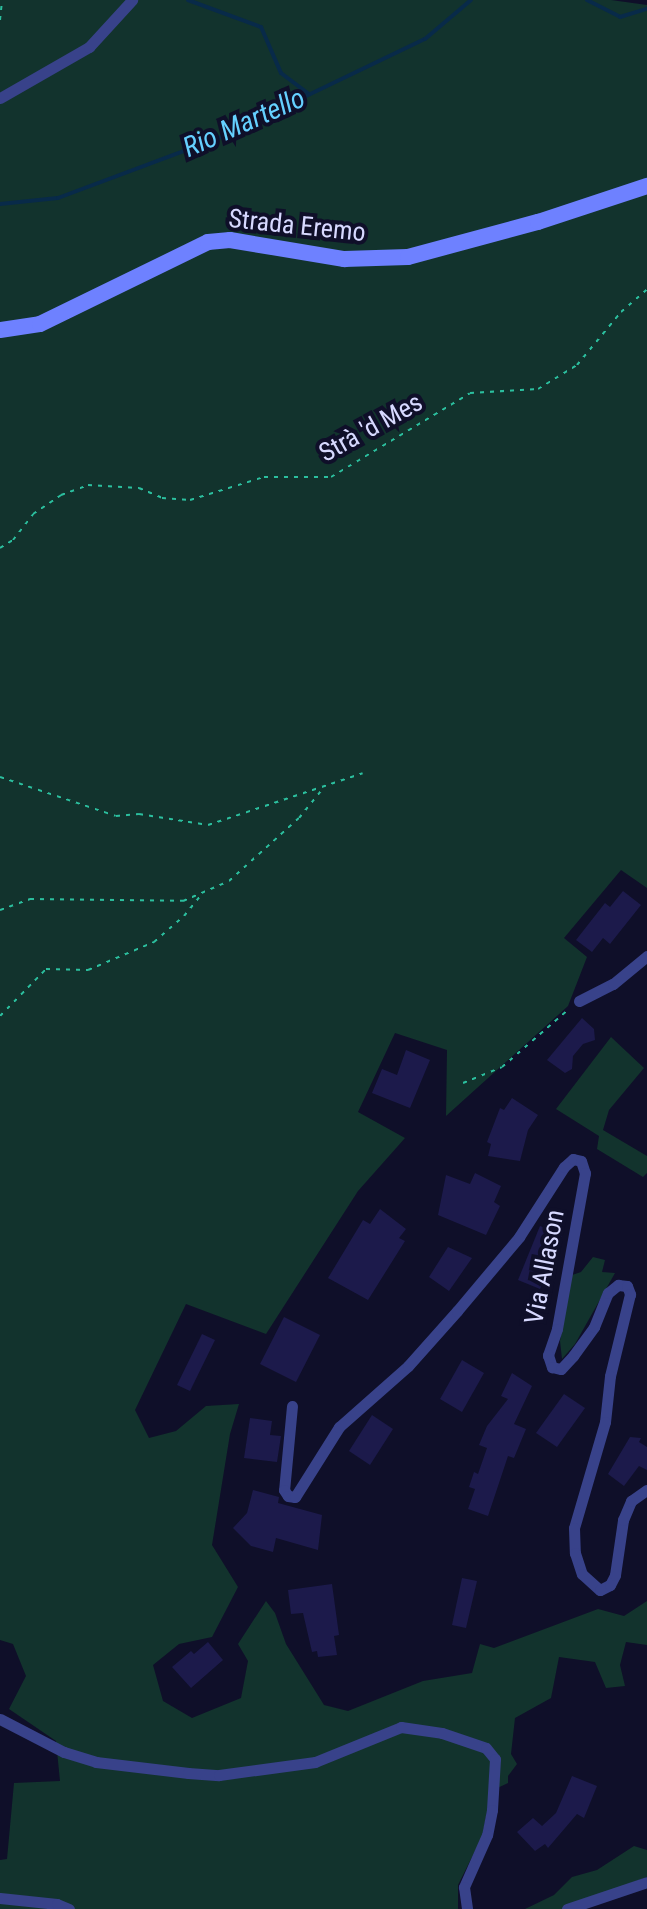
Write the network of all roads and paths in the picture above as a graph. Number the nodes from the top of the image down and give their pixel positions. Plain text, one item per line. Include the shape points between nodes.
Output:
1 (2, 0) edge
2 (132, 0) edge
3 (0, 20) edge
4 (0, 98) edge
5 (647, 186) edge
6 (647, 289) edge
7 (0, 330) edge
8 (0, 548) edge
9 (363, 773) dead end
10 (0, 777) edge
11 (322, 790) junction
12 (202, 893) junction
13 (0, 910) edge
14 (647, 956) edge
15 (579, 1001) joint
16 (0, 1016) edge
17 (463, 1083) dead end
18 (292, 1406) dead end
19 (647, 1490) edge
20 (0, 1719) edge
21 (647, 1882) edge
22 (0, 1898) edge
23 (69, 1909) edge
24 (467, 1909) edge
25 (567, 1909) edge

1 - 3 path
2 - 4 street via 89,47
5 - 7 main road, Strada Eremo via 408,257 344,259 230,240 208,242 40,324
6 - 8 path, Strà 'd Mes via 577,365 538,389 470,393 331,477 264,477 190,500 162,498 139,488 88,485 33,514
9 - 11 path
10 - 11 path via 116,816 139,814 208,825 305,791
11 - 12 path via 229,881
12 - 13 path via 183,901 30,899
12 - 16 path via 154,942 88,970 46,969
14 - 15 street via 613,984
15 - 17 path via 502,1067
18 - 19 street, Via Allason via 284,1490 295,1497 339,1427 408,1366 457,1311 519,1237 573,1159 581,1161 585,1173 548,1355 552,1367 561,1369 573,1356 594,1327 608,1293 618,1285 627,1286 630,1294 605,1422 574,1528 582,1574 600,1590 615,1575 631,1501
20 - 24 street via 96,1762 204,1774 315,1762 401,1727 442,1733 486,1748 495,1759 492,1810 464,1887
21 - 25 street
22 - 23 street

